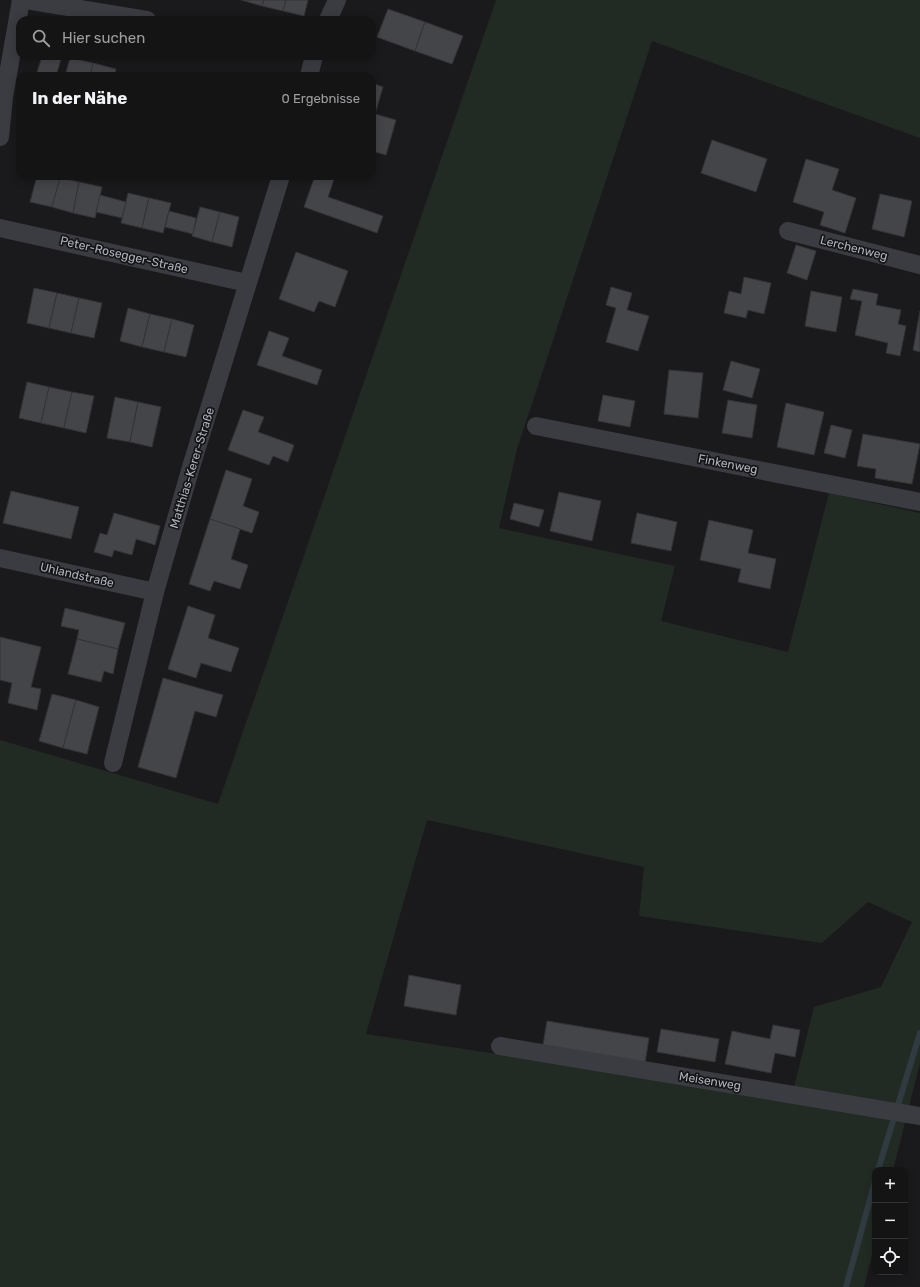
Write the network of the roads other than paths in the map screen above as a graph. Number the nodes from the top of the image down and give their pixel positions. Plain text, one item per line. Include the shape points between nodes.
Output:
1 (21, 0) edge
2 (26, 0) edge
3 (337, 0) edge
4 (18, 16) edge
5 (123, 16) edge
6 (330, 16) edge
7 (16, 29) edge
8 (313, 60) edge
9 (310, 72) edge
10 (0, 137) edge
11 (280, 180) edge
12 (0, 228) edge
13 (788, 231) dead end
14 (920, 265) edge
15 (247, 283) junction
16 (536, 426) dead end
17 (920, 502) edge
18 (0, 558) edge
19 (155, 592) junction
20 (113, 763) dead end
21 (500, 1046) dead end
22 (920, 1116) edge

1 - 4 street
2 - 5 street
3 - 6 street
7 - 10 street
8 - 9 street
11 - 15 street, Matthias-Kerer-Straße
12 - 15 street, Peter-Rosegger-Straße
13 - 14 street, Lerchenweg
15 - 19 street, Matthias-Kerer-Straße
16 - 17 street, Finkenweg
18 - 19 street, Uhlandstraße
19 - 20 street, Matthias-Kerer-Straße
21 - 22 street, Meisenweg

